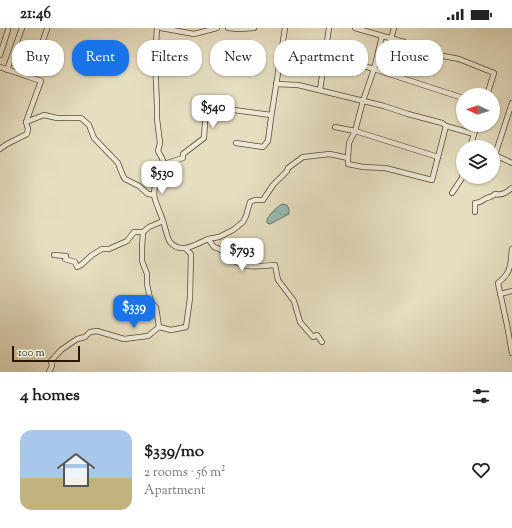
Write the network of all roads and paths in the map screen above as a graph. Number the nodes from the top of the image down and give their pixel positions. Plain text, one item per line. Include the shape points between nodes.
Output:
1 (22, 28) edge
2 (159, 28) edge
3 (217, 28) edge
4 (228, 28) edge
5 (254, 28) edge
6 (285, 28) edge
7 (329, 28) edge
8 (355, 28) edge
9 (394, 28) edge
10 (47, 29) edge
11 (8, 30) dead end
12 (382, 36) junction
13 (391, 38) junction
14 (283, 40) edge
15 (327, 40) edge
16 (0, 56) edge
17 (0, 67) edge
18 (368, 67) edge
19 (374, 69) junction
20 (8, 70) junction
21 (277, 76) edge
22 (322, 76) edge
23 (30, 77) junction
24 (276, 84) junction
25 (489, 88) edge
26 (320, 90) junction
27 (456, 96) edge
28 (363, 101) junction
29 (512, 104) edge
30 (271, 115) junction
31 (26, 122) junction
32 (446, 126) junction
33 (334, 127) dead end
34 (355, 131) junction
35 (474, 134) joint
36 (472, 140) edge
37 (236, 143) dead end
38 (0, 149) edge
39 (438, 157) junction
40 (348, 158) junction
41 (512, 163) edge
42 (164, 164) junction
43 (458, 184) edge
44 (512, 188) edge
45 (452, 194) dead end
46 (154, 195) junction
47 (475, 212) dead end
48 (163, 221) junction
49 (143, 232) junction
50 (208, 239) junction
51 (186, 249) junction
52 (512, 249) edge
53 (54, 255) dead end
54 (512, 290) edge
55 (500, 294) junction
56 (159, 327) junction
57 (322, 342) dead end
58 (512, 353) edge
59 (49, 372) edge

1 - 20 street
2 - 3 street via 194,34
2 - 42 street via 156,58 160,144 158,150
4 - 5 street
6 - 14 street
7 - 15 street
8 - 12 street
9 - 13 street
10 - 23 street
11 - 16 street
12 - 13 street
12 - 19 street
13 - 25 street via 494,73
17 - 20 street
18 - 19 street
19 - 27 street
19 - 28 street
20 - 23 street
21 - 24 street
22 - 26 street
23 - 31 street via 41,81
24 - 26 street
24 - 30 street
26 - 28 street
28 - 32 street
28 - 34 street
29 - 41 street via 495,155
30 - 37 street via 268,141 262,147
30 - 42 street via 206,107 204,138 183,154 183,158
31 - 38 street via 26,134
31 - 46 street via 44,115 81,118 89,124 94,138 118,163 125,179 148,194
32 - 35 street
32 - 39 street
33 - 34 street
34 - 39 street
34 - 40 street
35 - 36 street
39 - 40 street via 432,180 385,168 348,164
40 - 50 street via 330,154 303,157 288,168 262,200 250,202 243,222 219,237
42 - 46 street
43 - 45 street
44 - 47 street via 506,193 495,194 475,204
46 - 48 street
48 - 49 street
48 - 51 street via 169,242 177,248
49 - 53 street via 134,232 127,241 109,249 102,249 77,267 75,262 65,259 66,256
49 - 56 street via 142,261 147,274 151,303 156,307
50 - 51 street
50 - 57 street via 214,247 220,248 240,264 275,265 278,280 294,301 300,322 313,337 317,335
51 - 56 street via 191,254 190,298 186,327 171,330
52 - 55 street via 508,273 498,283
54 - 55 street
55 - 58 street
56 - 59 street via 148,336 124,339 97,331 90,332 61,350 51,361

